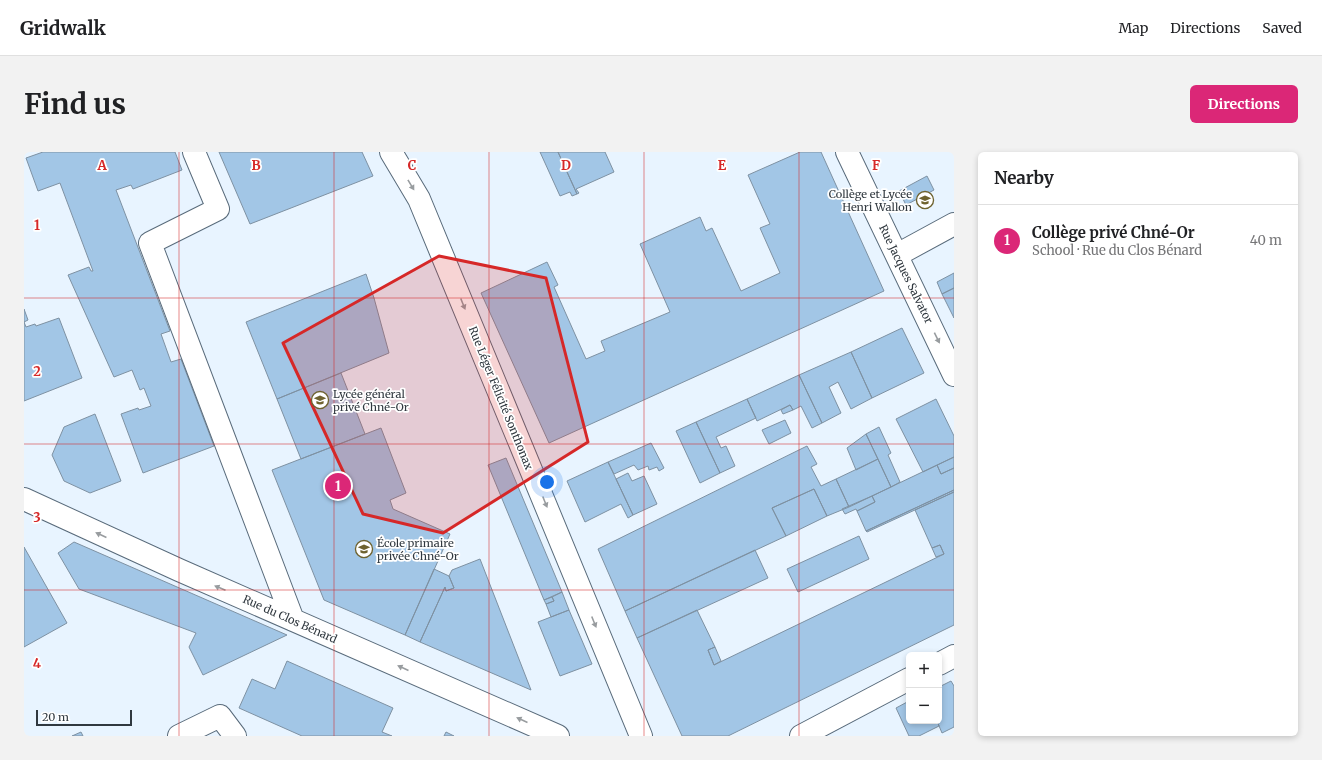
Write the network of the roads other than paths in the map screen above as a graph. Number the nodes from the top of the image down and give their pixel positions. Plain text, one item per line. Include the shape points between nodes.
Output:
1 (194, 152) edge
2 (391, 152) edge
3 (847, 152) edge
4 (954, 224) edge
5 (896, 255) junction
6 (952, 367) edge
7 (24, 499) edge
8 (293, 620) junction
9 (954, 656) edge
10 (942, 662) edge
11 (906, 681) edge
12 (179, 736) edge
13 (235, 736) edge
14 (558, 736) edge
15 (641, 736) edge
16 (801, 736) edge

1 - 8 street via 218,209 150,243
2 -> 15 street, Rue Léger Félicité Sonthonax via 419,199
3 - 5 street, Rue Jacques Salvator
4 - 5 street
5 -> 6 street, Rue Jacques Salvator
8 -> 7 street, Rue du Clos Bénard
14 -> 8 street, Rue du Clos Bénard
9 - 10 street
11 - 16 street
12 - 13 street via 220,716

